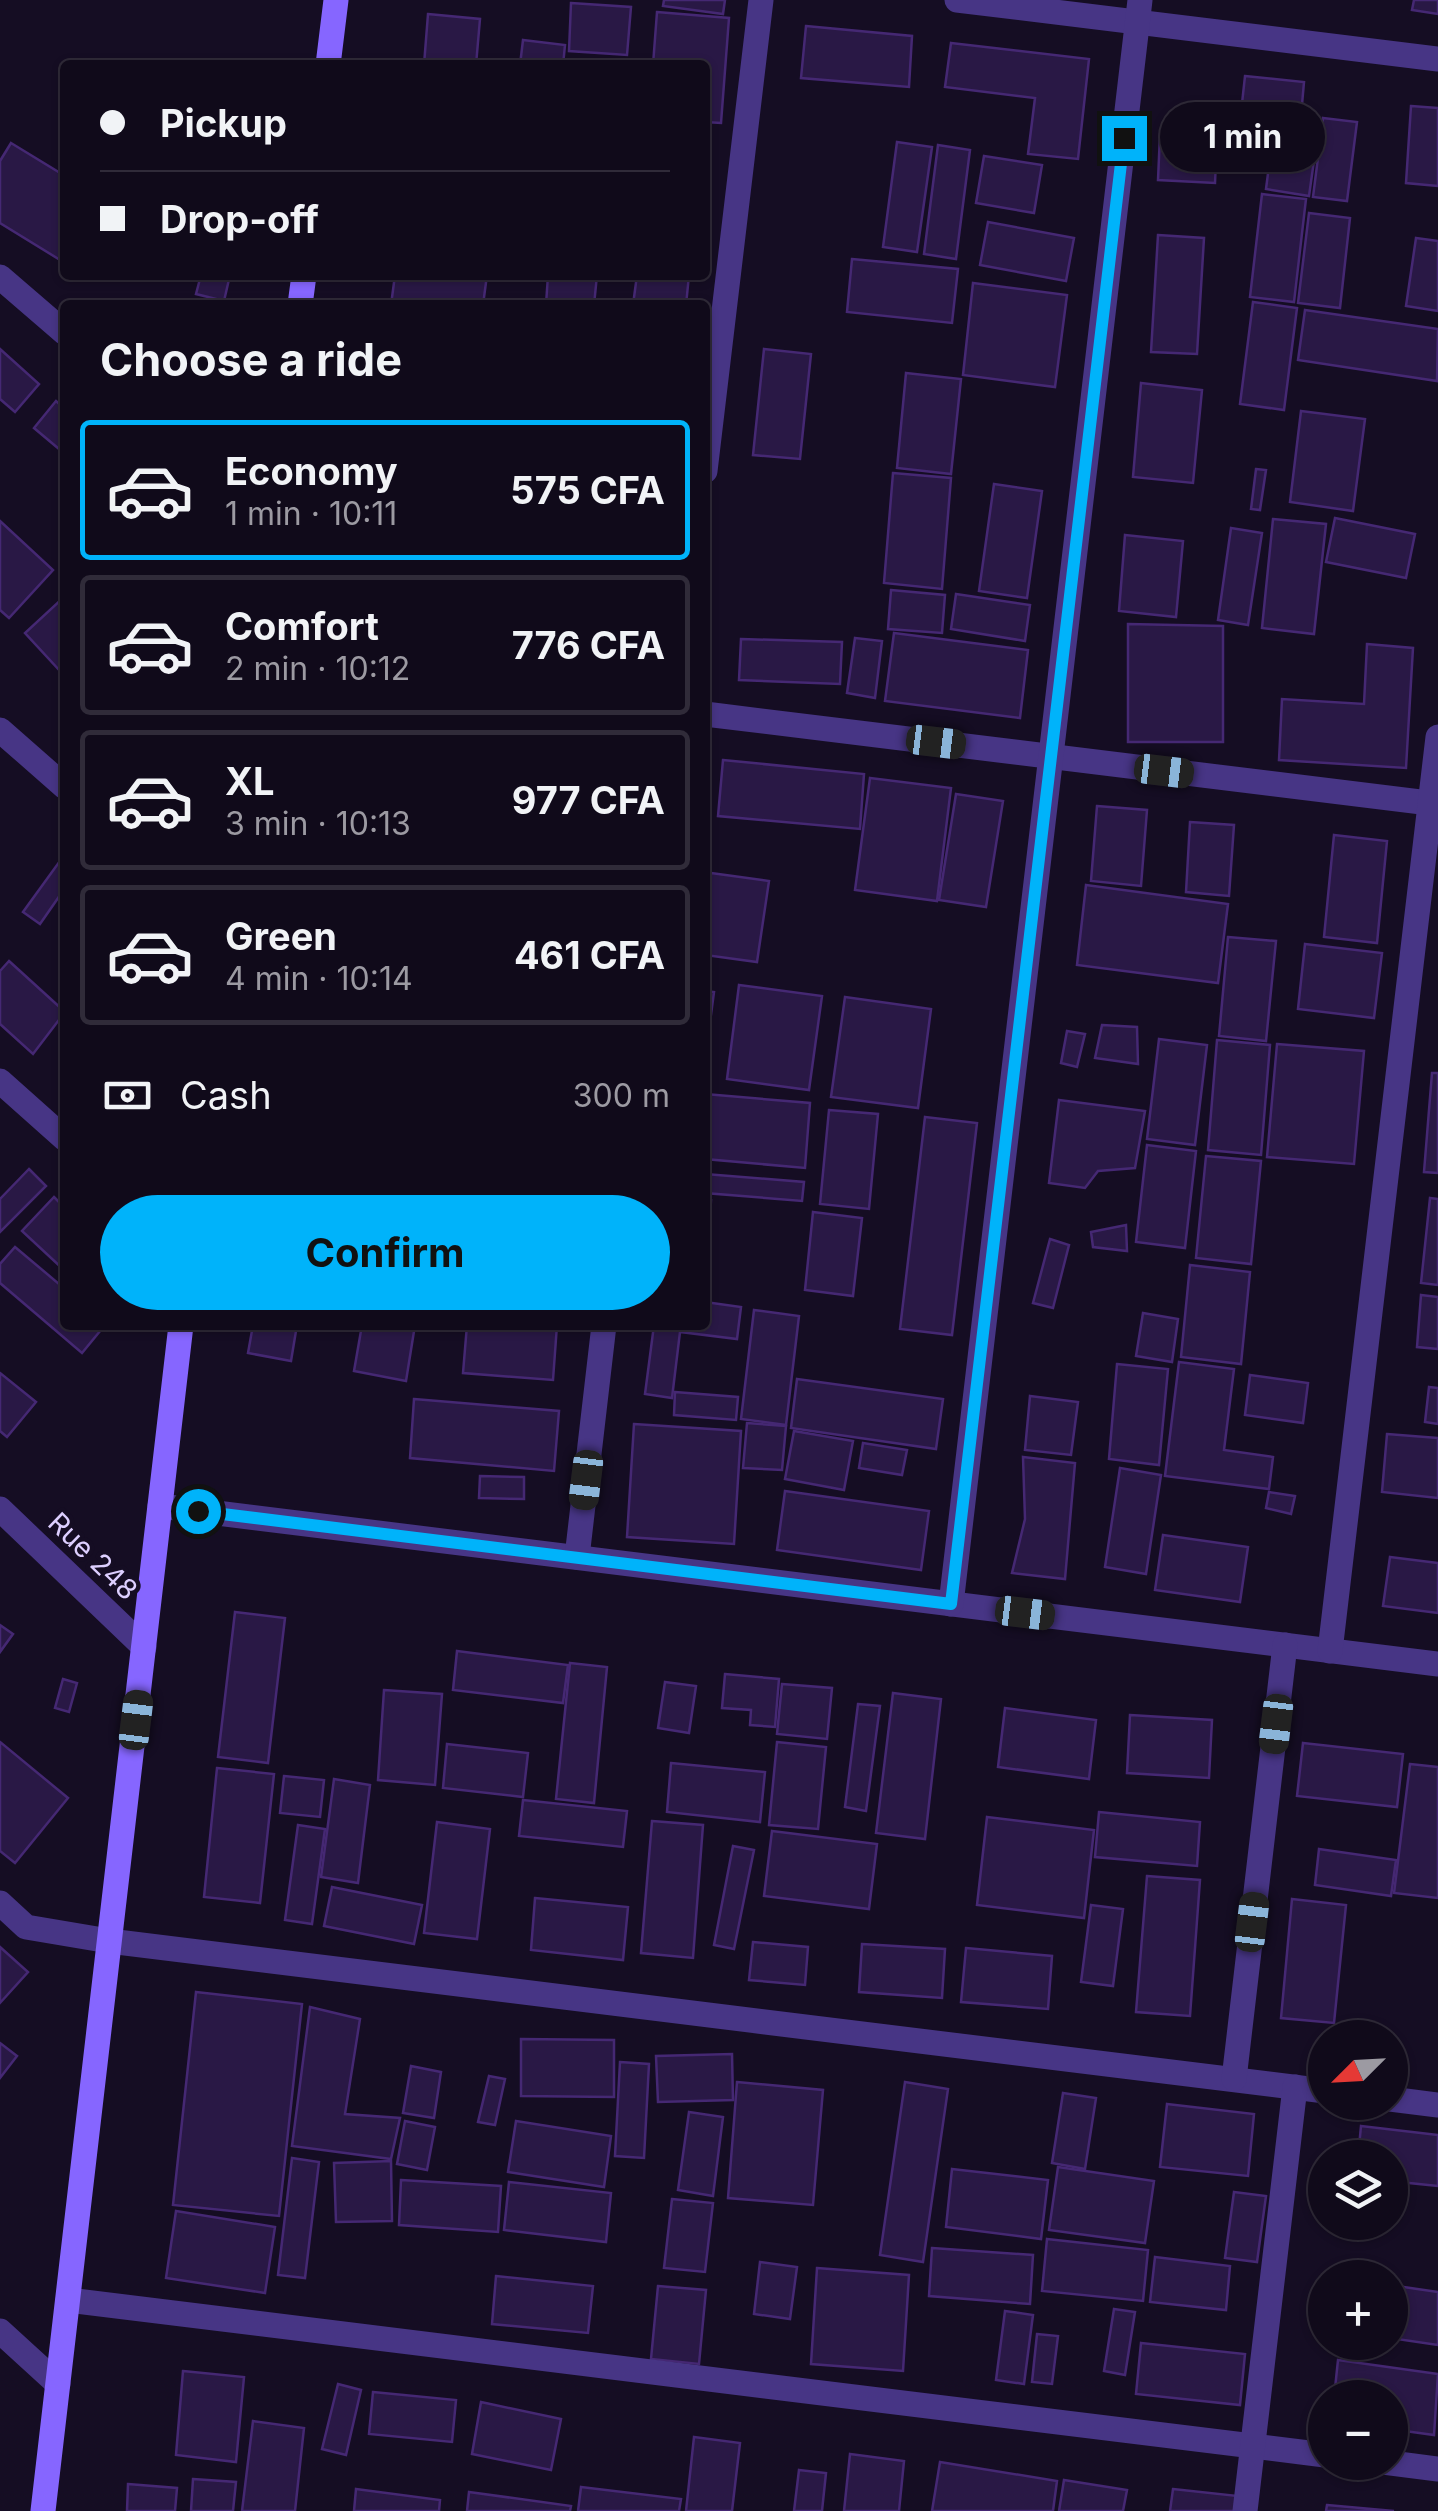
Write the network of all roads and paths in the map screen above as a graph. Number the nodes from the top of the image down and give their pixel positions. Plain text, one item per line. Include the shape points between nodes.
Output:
1 (336, 0) edge
2 (761, 0) edge
3 (958, 0) edge
4 (1139, 11) edge
5 (1438, 59) edge
6 (329, 60) edge
7 (0, 276) edge
8 (60, 329) edge
9 (710, 394) edge
10 (710, 715) edge
11 (0, 730) edge
12 (1438, 737) edge
13 (1051, 757) junction
14 (60, 784) edge
15 (1434, 804) edge
16 (0, 1081) edge
17 (60, 1135) edge
18 (180, 1330) edge
19 (603, 1330) edge
20 (160, 1506) junction
21 (0, 1509) edge
22 (577, 1557) junction
23 (951, 1604) junction
24 (1285, 1645) junction
25 (144, 1647) junction
26 (1330, 1651) junction
27 (1438, 1664) edge
28 (0, 1903) edge
29 (110, 1940) junction
30 (1234, 2080) junction
31 (1295, 2088) junction
32 (1308, 2089) edge
33 (1408, 2101) edge
34 (1438, 2105) edge
35 (68, 2300) junction
36 (0, 2330) edge
37 (58, 2384) junction
38 (1253, 2446) junction
39 (1308, 2453) edge
40 (1408, 2465) edge
41 (1438, 2469) edge
42 (43, 2511) edge
43 (1245, 2511) edge

1 - 6 street
2 - 9 street
3 - 4 street
4 - 5 street
4 - 13 street
7 - 8 street
10 - 13 street
11 - 14 street
12 - 15 street
13 - 15 street
13 - 23 street
15 - 26 street
16 - 17 street
18 - 20 street
19 - 22 street
20 - 22 street
20 - 25 street
21 - 25 street, Rue 248
22 - 23 street
23 - 24 street
24 - 26 street
24 - 30 street
25 - 29 street
26 - 27 street
28 - 29 street via 26,1927
29 - 30 street
29 - 35 street
30 - 31 street
31 - 32 street
31 - 38 street
33 - 34 street
35 - 37 street
35 - 38 street
36 - 37 street
37 - 42 street
38 - 39 street
38 - 43 street
40 - 41 street

